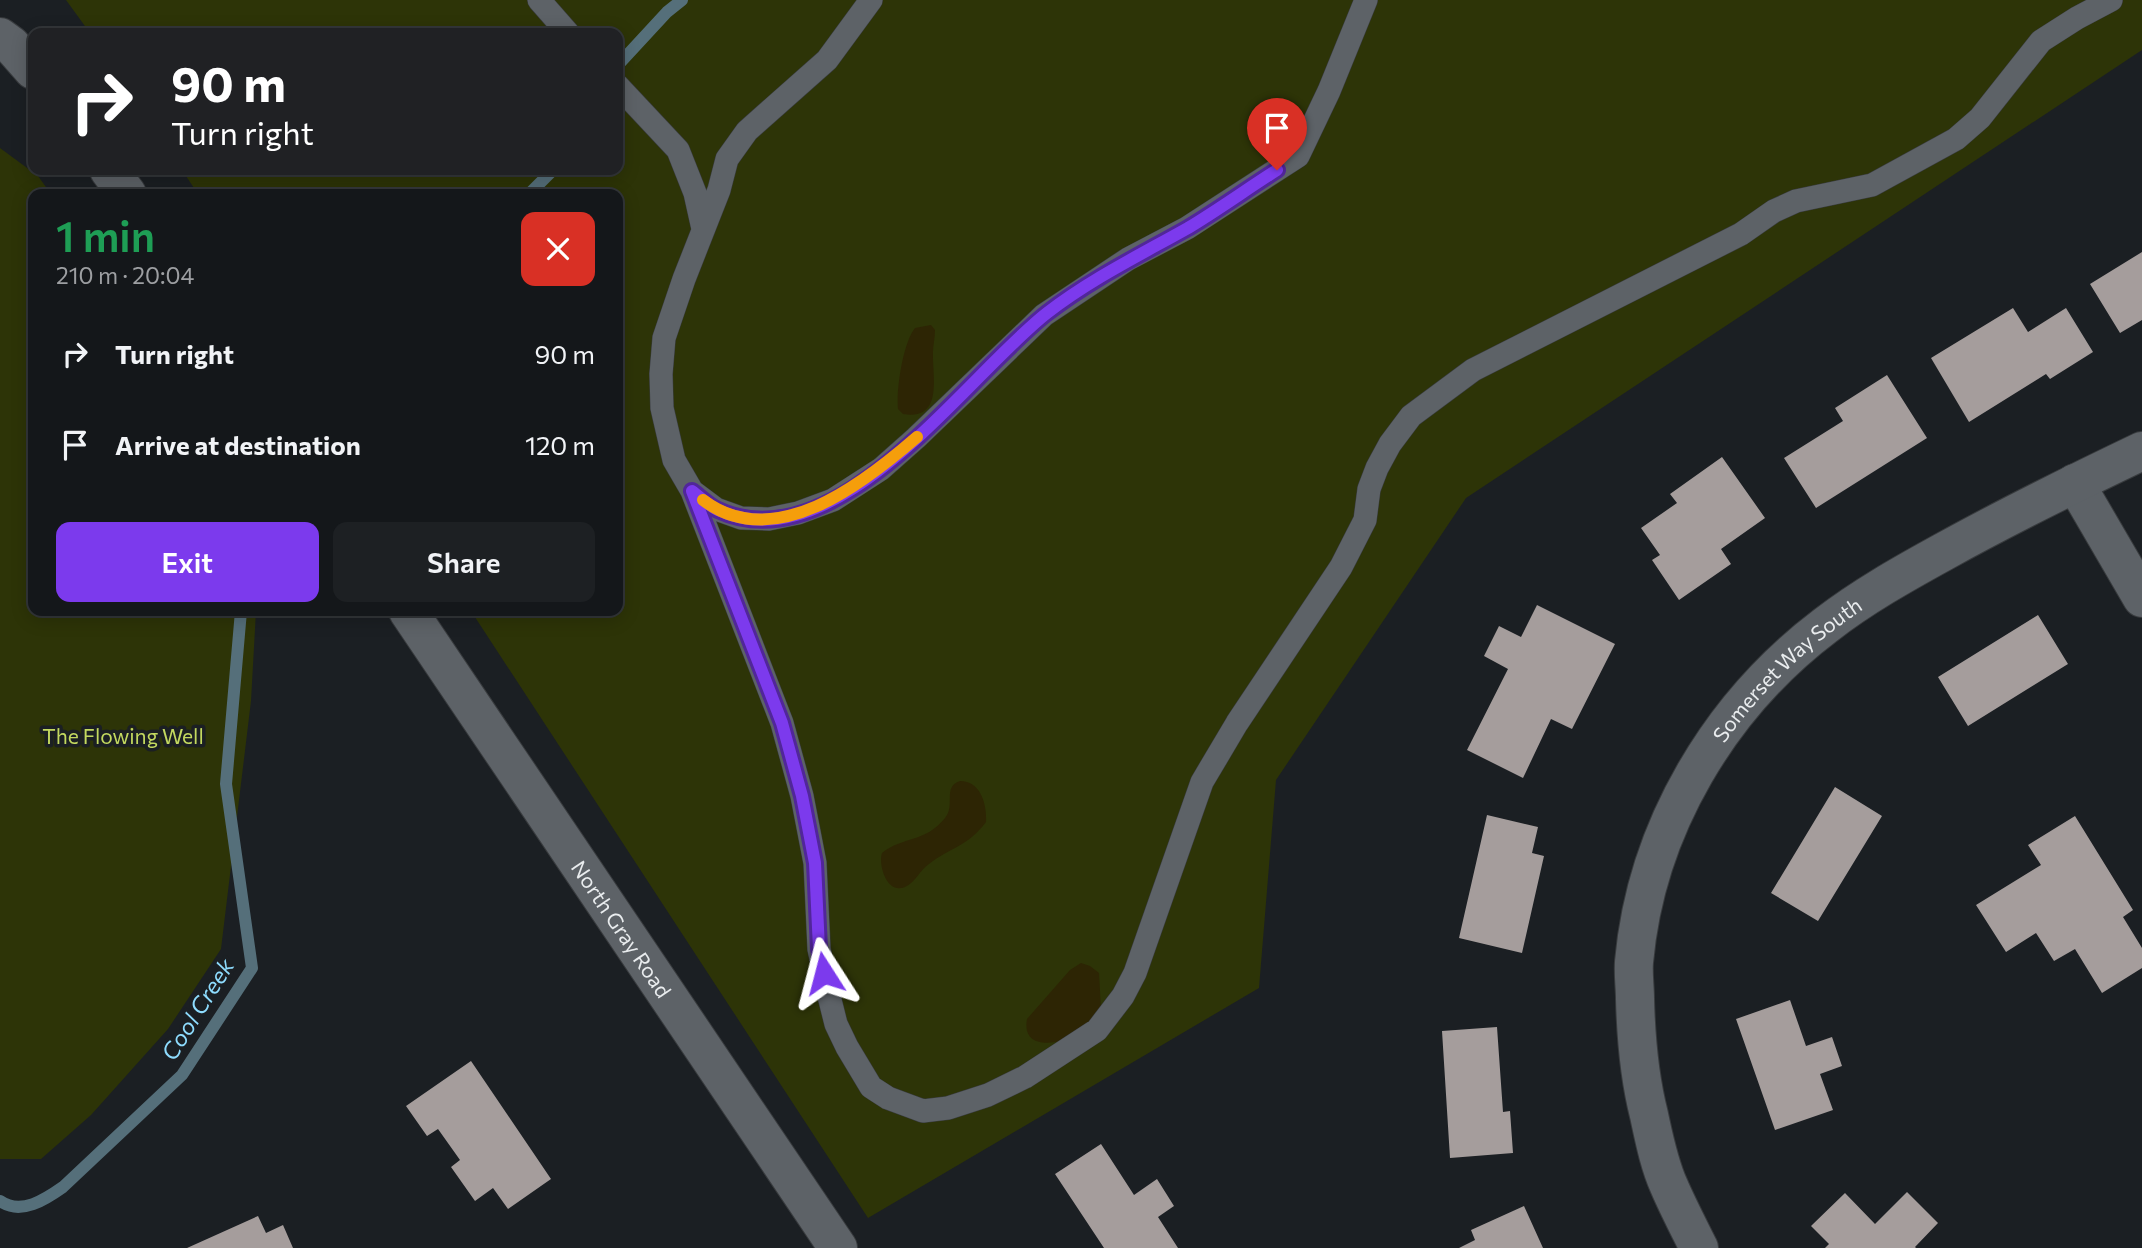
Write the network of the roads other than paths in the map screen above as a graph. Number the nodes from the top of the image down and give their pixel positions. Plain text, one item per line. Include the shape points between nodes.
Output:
1 (538, 0) edge
2 (871, 0) edge
3 (1366, 0) edge
4 (2111, 0) edge
5 (563, 28) edge
6 (623, 91) edge
7 (703, 229) junction
8 (2142, 451) edge
9 (2075, 483) junction
10 (692, 491) junction
11 (2142, 598) edge
12 (411, 616) edge
13 (838, 1248) edge
14 (1699, 1248) edge

1 - 5 lane
2 - 7 lane via 827,60 747,131 727,159
3 - 10 lane via 1298,156 1044,315 881,469 833,500 769,519 741,518 716,509
4 - 10 lane via 2041,41 1980,118 1956,139 1872,185 1796,201 1774,211 1741,234 1473,370 1411,416 1377,468 1365,520 1341,567 1202,782 1123,996 1097,1030 988,1095 923,1111 872,1087 847,1047 836,1024 819,949 815,863 782,723
6 - 7 lane via 678,150
7 - 10 lane via 664,338 661,374 662,408 674,460
8 - 9 street, Somerset Way South
9 - 11 street
9 - 14 street, Somerset Way South via 1892,580 1826,624 1768,677 1728,722 1682,796 1645,896 1634,963 1636,1041 1643,1091 1668,1184
12 - 13 street, North Gray Road

